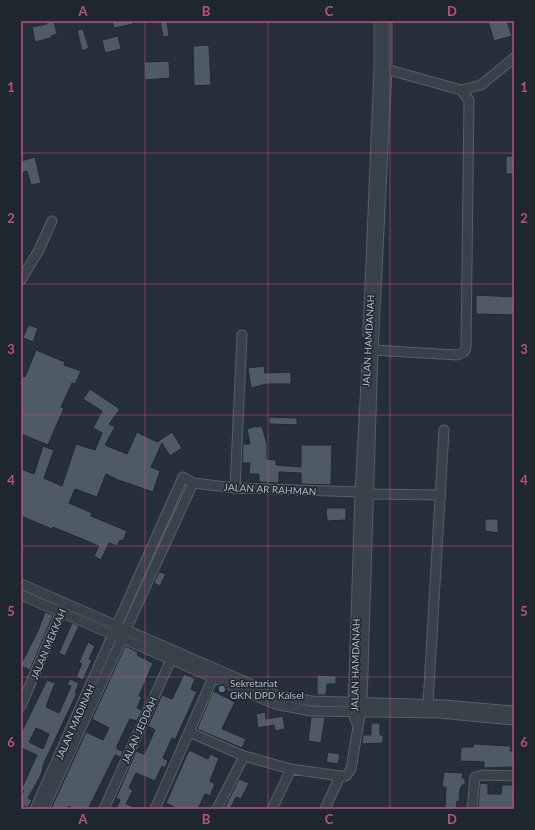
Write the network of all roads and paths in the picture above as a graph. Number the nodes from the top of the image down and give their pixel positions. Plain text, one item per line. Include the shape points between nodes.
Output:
1 (379, 21) edge
2 (387, 21) edge
3 (514, 58) edge
4 (383, 68) junction
5 (461, 90) junction
6 (52, 221) dead end
7 (21, 280) edge
8 (242, 335) dead end
9 (373, 350) junction
10 (444, 430) dead end
11 (193, 483) junction
12 (235, 488) junction
13 (364, 493) junction
14 (440, 495) junction
15 (150, 549) junction
16 (162, 552) junction
17 (21, 584) edge
18 (21, 595) edge
19 (63, 608) junction
20 (119, 633) junction
21 (173, 656) junction
22 (215, 674) junction
23 (428, 704) junction
24 (21, 706) edge
25 (357, 707) junction
26 (514, 711) edge
27 (514, 720) edge
28 (189, 732) junction
29 (244, 756) junction
30 (291, 769) junction
31 (340, 776) junction
32 (514, 776) edge
33 (35, 809) edge
34 (44, 809) edge
35 (104, 809) edge
36 (155, 809) edge
37 (217, 809) edge
38 (272, 809) edge
39 (325, 809) edge
40 (472, 809) edge

1 - 4 street, JALAN HAMDANAH
2 - 4 street, JALAN HAMDANAH
3 - 5 street via 481,85
4 - 5 street
4 - 9 street, JALAN HAMDANAH
4 - 13 street, JALAN HAMDANAH
5 - 9 street via 469,100 466,348 457,355
6 - 7 street
8 - 12 street
9 - 13 street, JALAN HAMDANAH
10 - 14 street
11 - 12 street, JALAN AR RAHMAN
11 - 15 street, JALAN AR RAHMAN via 183,477
11 - 16 street
12 - 13 street, JALAN AR RAHMAN
13 - 14 street, JALAN AR RAHMAN
13 - 25 street, JALAN HAMDANAH
14 - 23 street
15 - 16 street
15 - 20 street
16 - 20 street
17 - 19 street
18 - 19 street
19 - 20 street
19 - 24 street, JALAN MEKKAH
20 - 21 street
20 - 33 street, JALAN MADINAH
20 - 34 street, JALAN MADINAH
21 - 22 street
21 - 35 street, JALAN JEDDAH
22 - 25 street via 275,704 311,711
22 - 28 street
23 - 25 street
23 - 26 street
25 - 27 street
25 - 31 street, JALAN HAMDANAH via 351,769 346,776
28 - 29 street
28 - 36 street
29 - 30 street
29 - 37 street
30 - 31 street
30 - 38 street
31 - 39 street
32 - 40 street via 475,777

